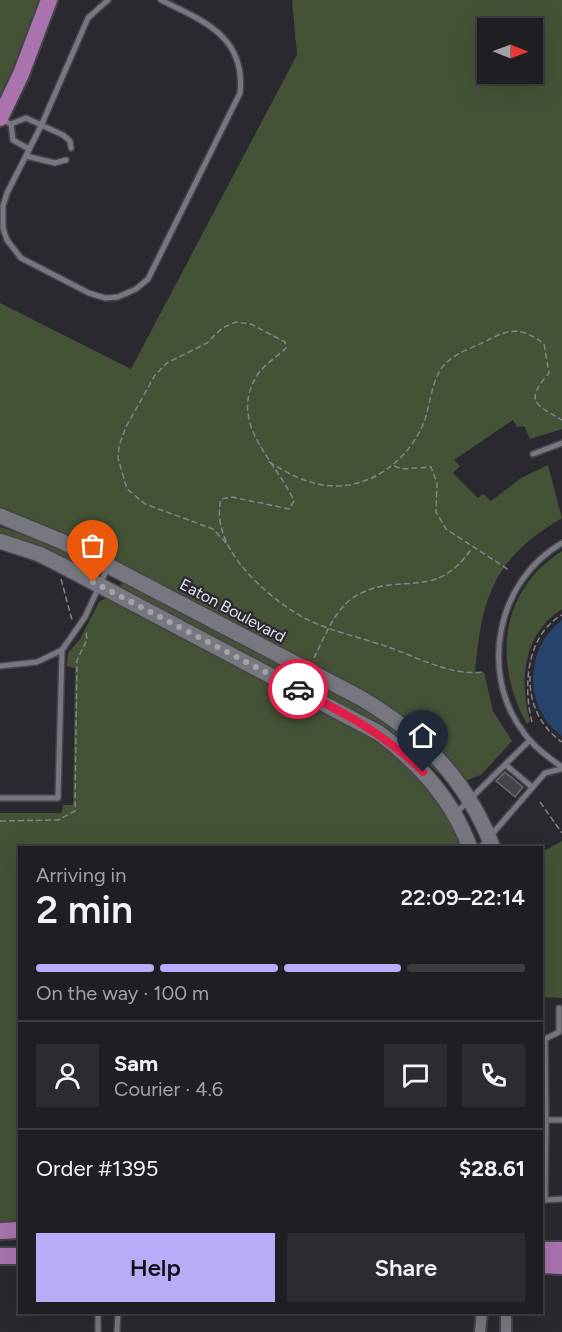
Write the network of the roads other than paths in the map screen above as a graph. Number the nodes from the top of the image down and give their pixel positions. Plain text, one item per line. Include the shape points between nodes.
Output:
1 (49, 0) edge
2 (108, 0) edge
3 (161, 0) edge
4 (4, 121) edge
5 (41, 126) junction
6 (71, 148) dead end
7 (29, 149) junction
8 (26, 156) junction
9 (66, 160) dead end
10 (562, 443) edge
11 (533, 454) dead end
12 (0, 516) edge
13 (0, 541) edge
14 (562, 543) edge
15 (109, 566) junction
16 (101, 586) junction
17 (62, 650) junction
18 (0, 666) edge
19 (530, 740) junction
20 (506, 765) junction
21 (562, 768) edge
22 (532, 787) junction
23 (0, 798) edge
24 (471, 800) junction
25 (454, 814) junction
26 (487, 844) edge
27 (469, 846) edge
28 (559, 1008) dead end
29 (561, 1033) edge
30 (562, 1119) edge
31 (544, 1120) edge
32 (562, 1199) edge
33 (18, 1230) edge
34 (0, 1231) edge
35 (543, 1240) edge
36 (562, 1240) edge
37 (543, 1250) edge
38 (562, 1250) edge
39 (0, 1256) edge
40 (18, 1256) edge
41 (543, 1265) edge
42 (562, 1266) edge
43 (98, 1314) edge
44 (118, 1314) edge
45 (482, 1314) edge
46 (506, 1314) edge
47 (98, 1332) edge
48 (117, 1332) edge
49 (480, 1332) edge
50 (506, 1332) edge

1 - 4 main road
2 - 5 lane via 88,18
3 - 8 lane via 217,30 231,46 242,80 233,110 148,279 118,297 105,298 21,258 7,240 2,217 7,194
4 - 5 lane via 26,118
4 - 7 lane via 13,140
5 - 6 lane via 63,135
5 - 7 lane
7 - 8 lane
8 - 9 lane via 55,163
10 - 11 lane
12 - 15 street, Eaton Boulevard
13 - 16 street via 39,554
14 - 19 lane via 524,576 506,607 498,641 499,677 509,706
15 - 16 lane
15 - 24 street, Eaton Boulevard via 377,707 430,748
16 - 17 lane
16 - 25 street via 379,733 423,772
17 - 18 lane via 37,662
17 - 23 lane via 58,798
19 - 20 lane
19 - 21 lane
20 - 22 lane
20 - 24 lane
21 - 22 lane via 544,773
22 - 26 lane
24 - 25 lane
24 - 26 street, Eaton Boulevard
25 - 27 street
28 - 29 lane
29 - 31 lane via 545,1039
30 - 31 lane
31 - 32 lane via 545,1200
33 - 34 main road
35 - 36 main road
37 - 38 main road
39 - 40 main road
41 - 42 main road
43 - 47 lane
44 - 48 lane
45 - 49 street
46 - 50 street

